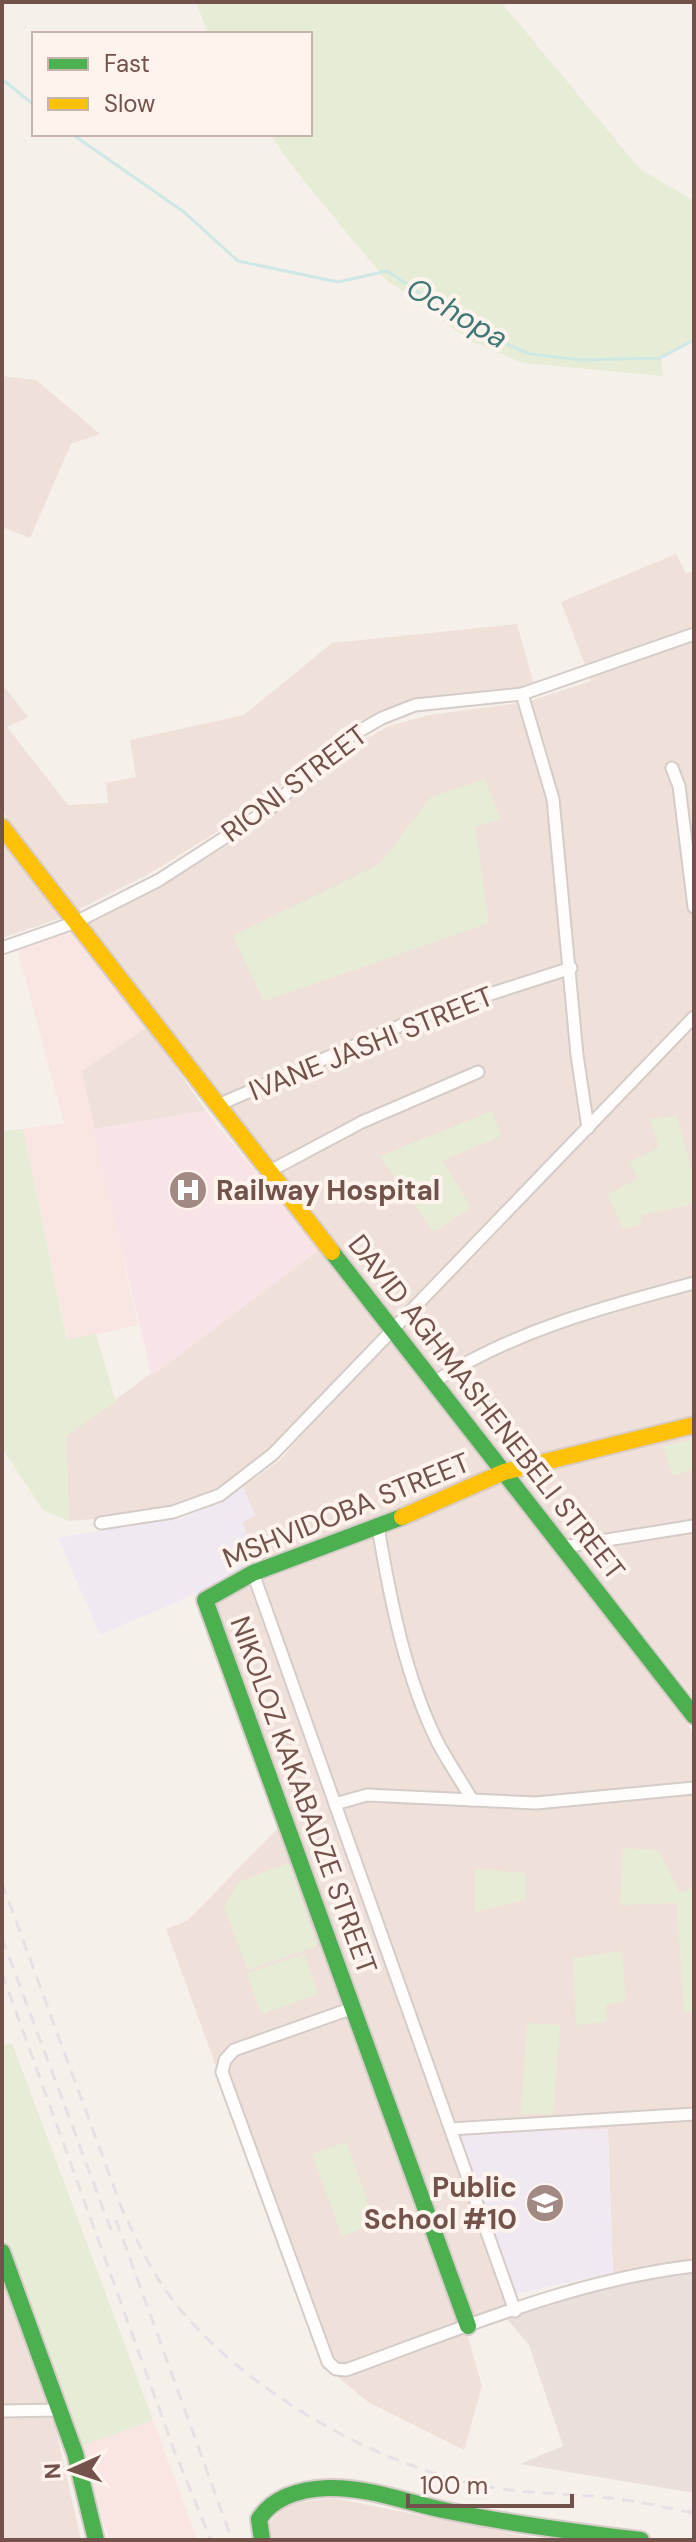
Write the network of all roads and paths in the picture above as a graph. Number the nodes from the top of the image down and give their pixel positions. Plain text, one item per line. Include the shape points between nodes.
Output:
1 (694, 634) edge
2 (522, 694) junction
3 (672, 768) dead end
4 (2, 827) edge
5 (694, 907) edge
6 (76, 922) junction
7 (2, 948) edge
8 (571, 968) junction
9 (694, 1017) edge
10 (478, 1072) dead end
11 (218, 1105) junction
12 (588, 1128) junction
13 (270, 1171) junction
14 (694, 1283) edge
15 (393, 1329) junction
16 (434, 1382) junction
17 (694, 1425) edge
18 (504, 1472) junction
19 (101, 1523) dead end
20 (694, 1526) edge
21 (378, 1527) junction
22 (563, 1547) junction
23 (253, 1573) junction
24 (205, 1600) joint
25 (694, 1716) edge
26 (694, 1788) edge
27 (472, 1800) junction
28 (335, 1804) junction
29 (353, 2008) junction
30 (694, 2114) edge
31 (451, 2129) junction
32 (2, 2252) edge
33 (694, 2266) edge
34 (515, 2311) junction
35 (468, 2326) junction
36 (60, 2410) junction
37 (2, 2411) edge
38 (570, 2536) edge
39 (96, 2540) edge
40 (262, 2540) edge
41 (641, 2540) edge

1 - 2 street, RIONI STREET
2 - 6 street, RIONI STREET via 415,705 382,718 340,742 272,807 159,880
2 - 8 street via 553,799
3 - 5 street via 679,786
4 - 6 street, DAVID AGHMASHENEBELI STREET
6 - 7 street, RIONI STREET
6 - 11 street, DAVID AGHMASHENEBELI STREET
8 - 11 street, IVANE JASHI STREET via 425,1015
8 - 12 street
9 - 12 street
10 - 13 street via 362,1122
11 - 13 street, DAVID AGHMASHENEBELI STREET
12 - 15 street
13 - 15 street, DAVID AGHMASHENEBELI STREET
14 - 16 street via 551,1324 478,1353
15 - 16 street, DAVID AGHMASHENEBELI STREET
15 - 19 street via 273,1454 220,1495 173,1512
16 - 18 street, DAVID AGHMASHENEBELI STREET
17 - 18 street, MSHVIDOBA STREET
18 - 21 street, MSHVIDOBA STREET
18 - 22 street, DAVID AGHMASHENEBELI STREET
20 - 22 street
21 - 23 street, MSHVIDOBA STREET
21 - 27 street via 411,1671 437,1740
22 - 25 street, DAVID AGHMASHENEBELI STREET
23 - 24 street, MSHVIDOBA STREET
23 - 28 street
24 - 29 street, NIKOLOZ KAKABADZE STREET
26 - 27 street via 536,1803
27 - 28 street via 367,1795
28 - 31 street
29 - 35 street, NIKOLOZ KAKABADZE STREET
29 - 35 street, NIKOLOZ KAKABADZE STREET via 234,2050 222,2072 328,2362 346,2370
30 - 31 street
31 - 34 street
32 - 36 street
33 - 34 street via 637,2272 558,2293
34 - 35 street
36 - 37 street
36 - 39 street
38 - 40 street via 328,2488 298,2492 273,2503 259,2519
38 - 41 street

